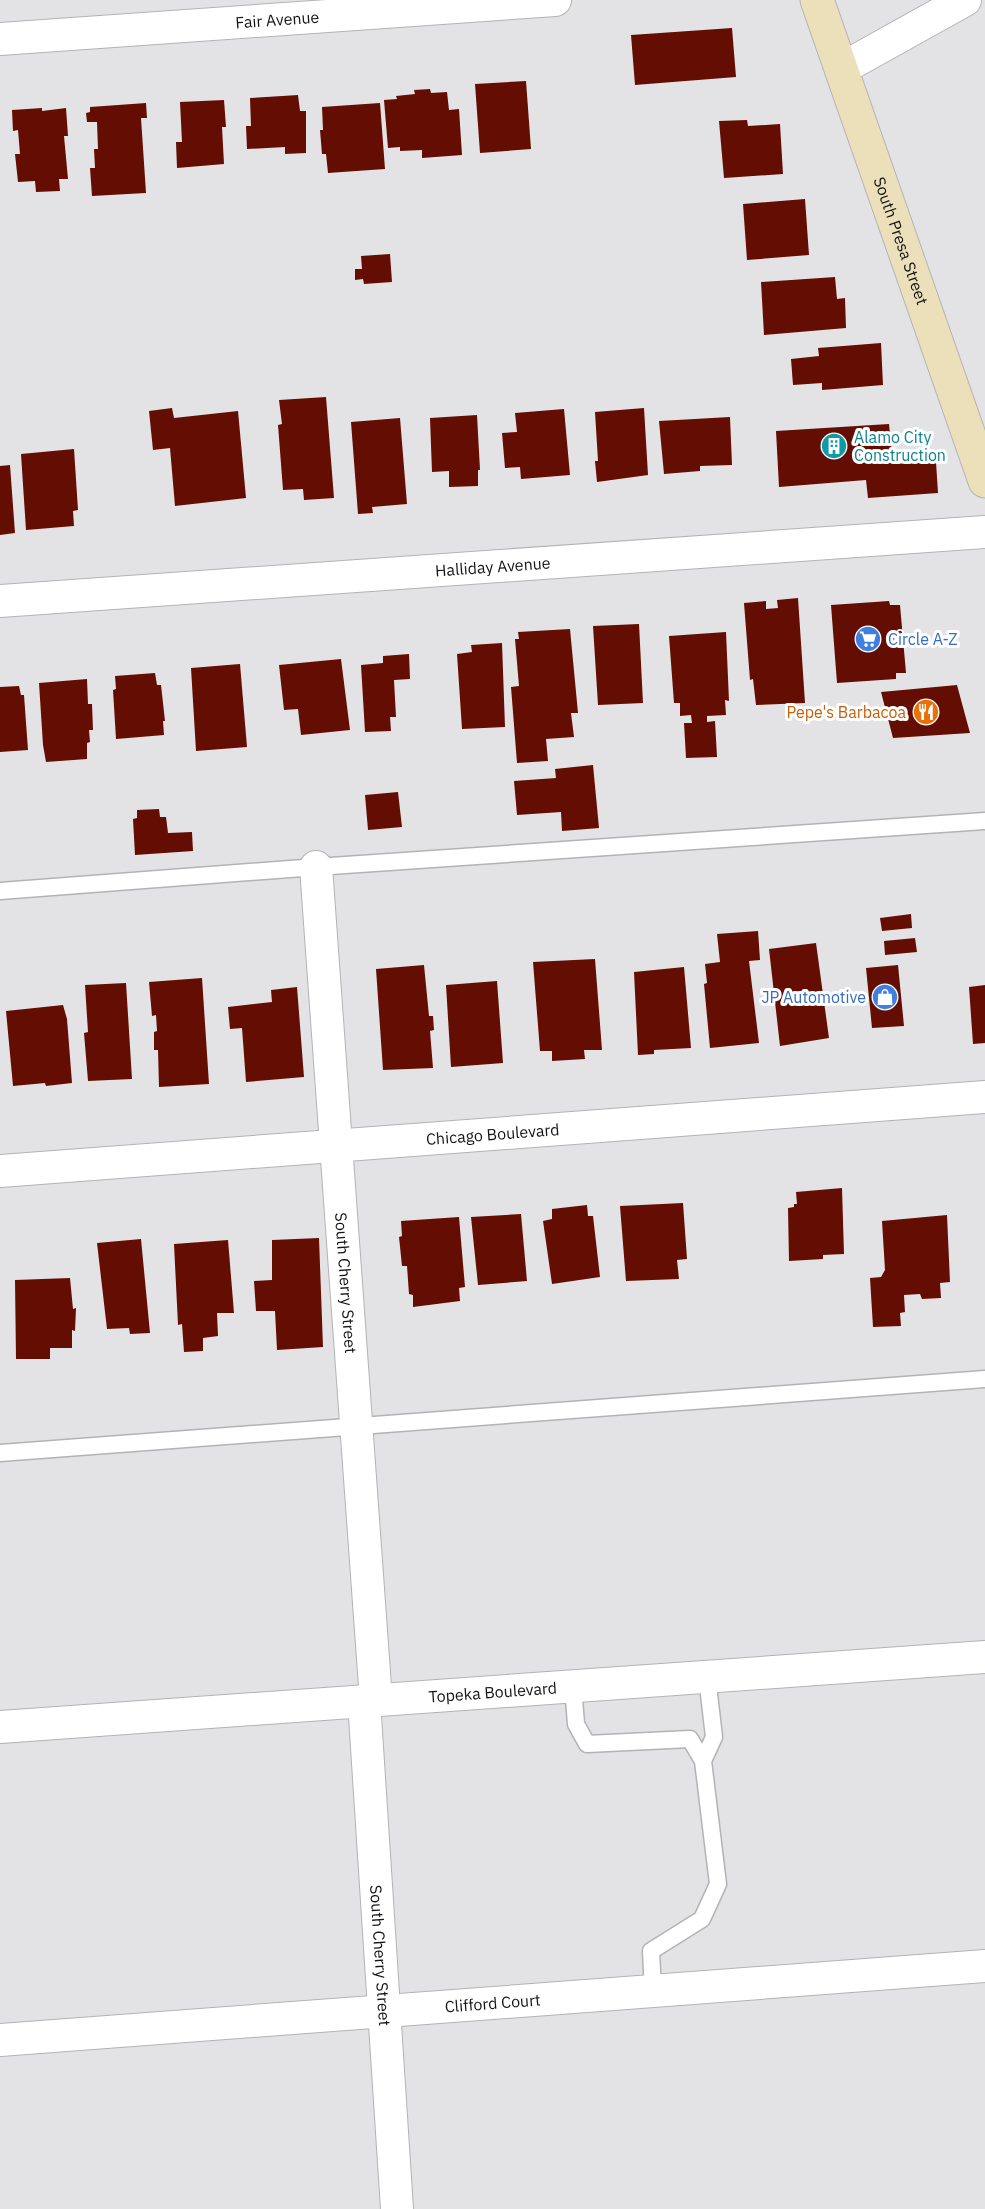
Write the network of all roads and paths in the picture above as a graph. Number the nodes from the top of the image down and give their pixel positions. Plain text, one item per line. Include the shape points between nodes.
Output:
1 (555, 0) edge
2 (817, 0) edge
3 (965, 0) edge
4 (0, 39) edge
5 (841, 69) junction
6 (985, 481) edge
7 (985, 532) edge
8 (0, 601) edge
9 (985, 821) edge
10 (315, 867) junction
11 (0, 891) edge
12 (985, 1097) edge
13 (335, 1146) junction
14 (0, 1172) edge
15 (985, 1380) edge
16 (356, 1427) junction
17 (0, 1453) edge
18 (985, 1657) edge
19 (707, 1677) junction
20 (573, 1686) junction
21 (370, 1700) junction
22 (0, 1727) edge
23 (704, 1761) junction
24 (985, 1966) edge
25 (653, 1991) junction
26 (384, 2012) junction
27 (0, 2040) edge
28 (397, 2209) edge

1 - 4 street, Fair Avenue
2 - 5 main road, South Presa Street
3 - 5 street
5 - 6 main road, South Presa Street
7 - 8 street, Halliday Avenue
9 - 10 lane
10 - 11 lane
10 - 13 street, South Cherry Street
12 - 13 street, Chicago Boulevard
13 - 14 street, Chicago Boulevard
13 - 16 street, South Cherry Street
15 - 16 lane
16 - 17 lane
16 - 21 street, South Cherry Street
18 - 19 street, Topeka Boulevard
19 - 20 street, Topeka Boulevard
19 - 23 lane via 714,1737
20 - 21 street, Topeka Boulevard
20 - 23 lane via 576,1724 587,1744 690,1739
21 - 22 street, Topeka Boulevard
21 - 26 street, South Cherry Street
23 - 25 lane via 718,1884 702,1919 651,1951
24 - 25 street, Clifford Court
25 - 26 street, Clifford Court
26 - 27 street, Clifford Court
26 - 28 street, South Cherry Street

